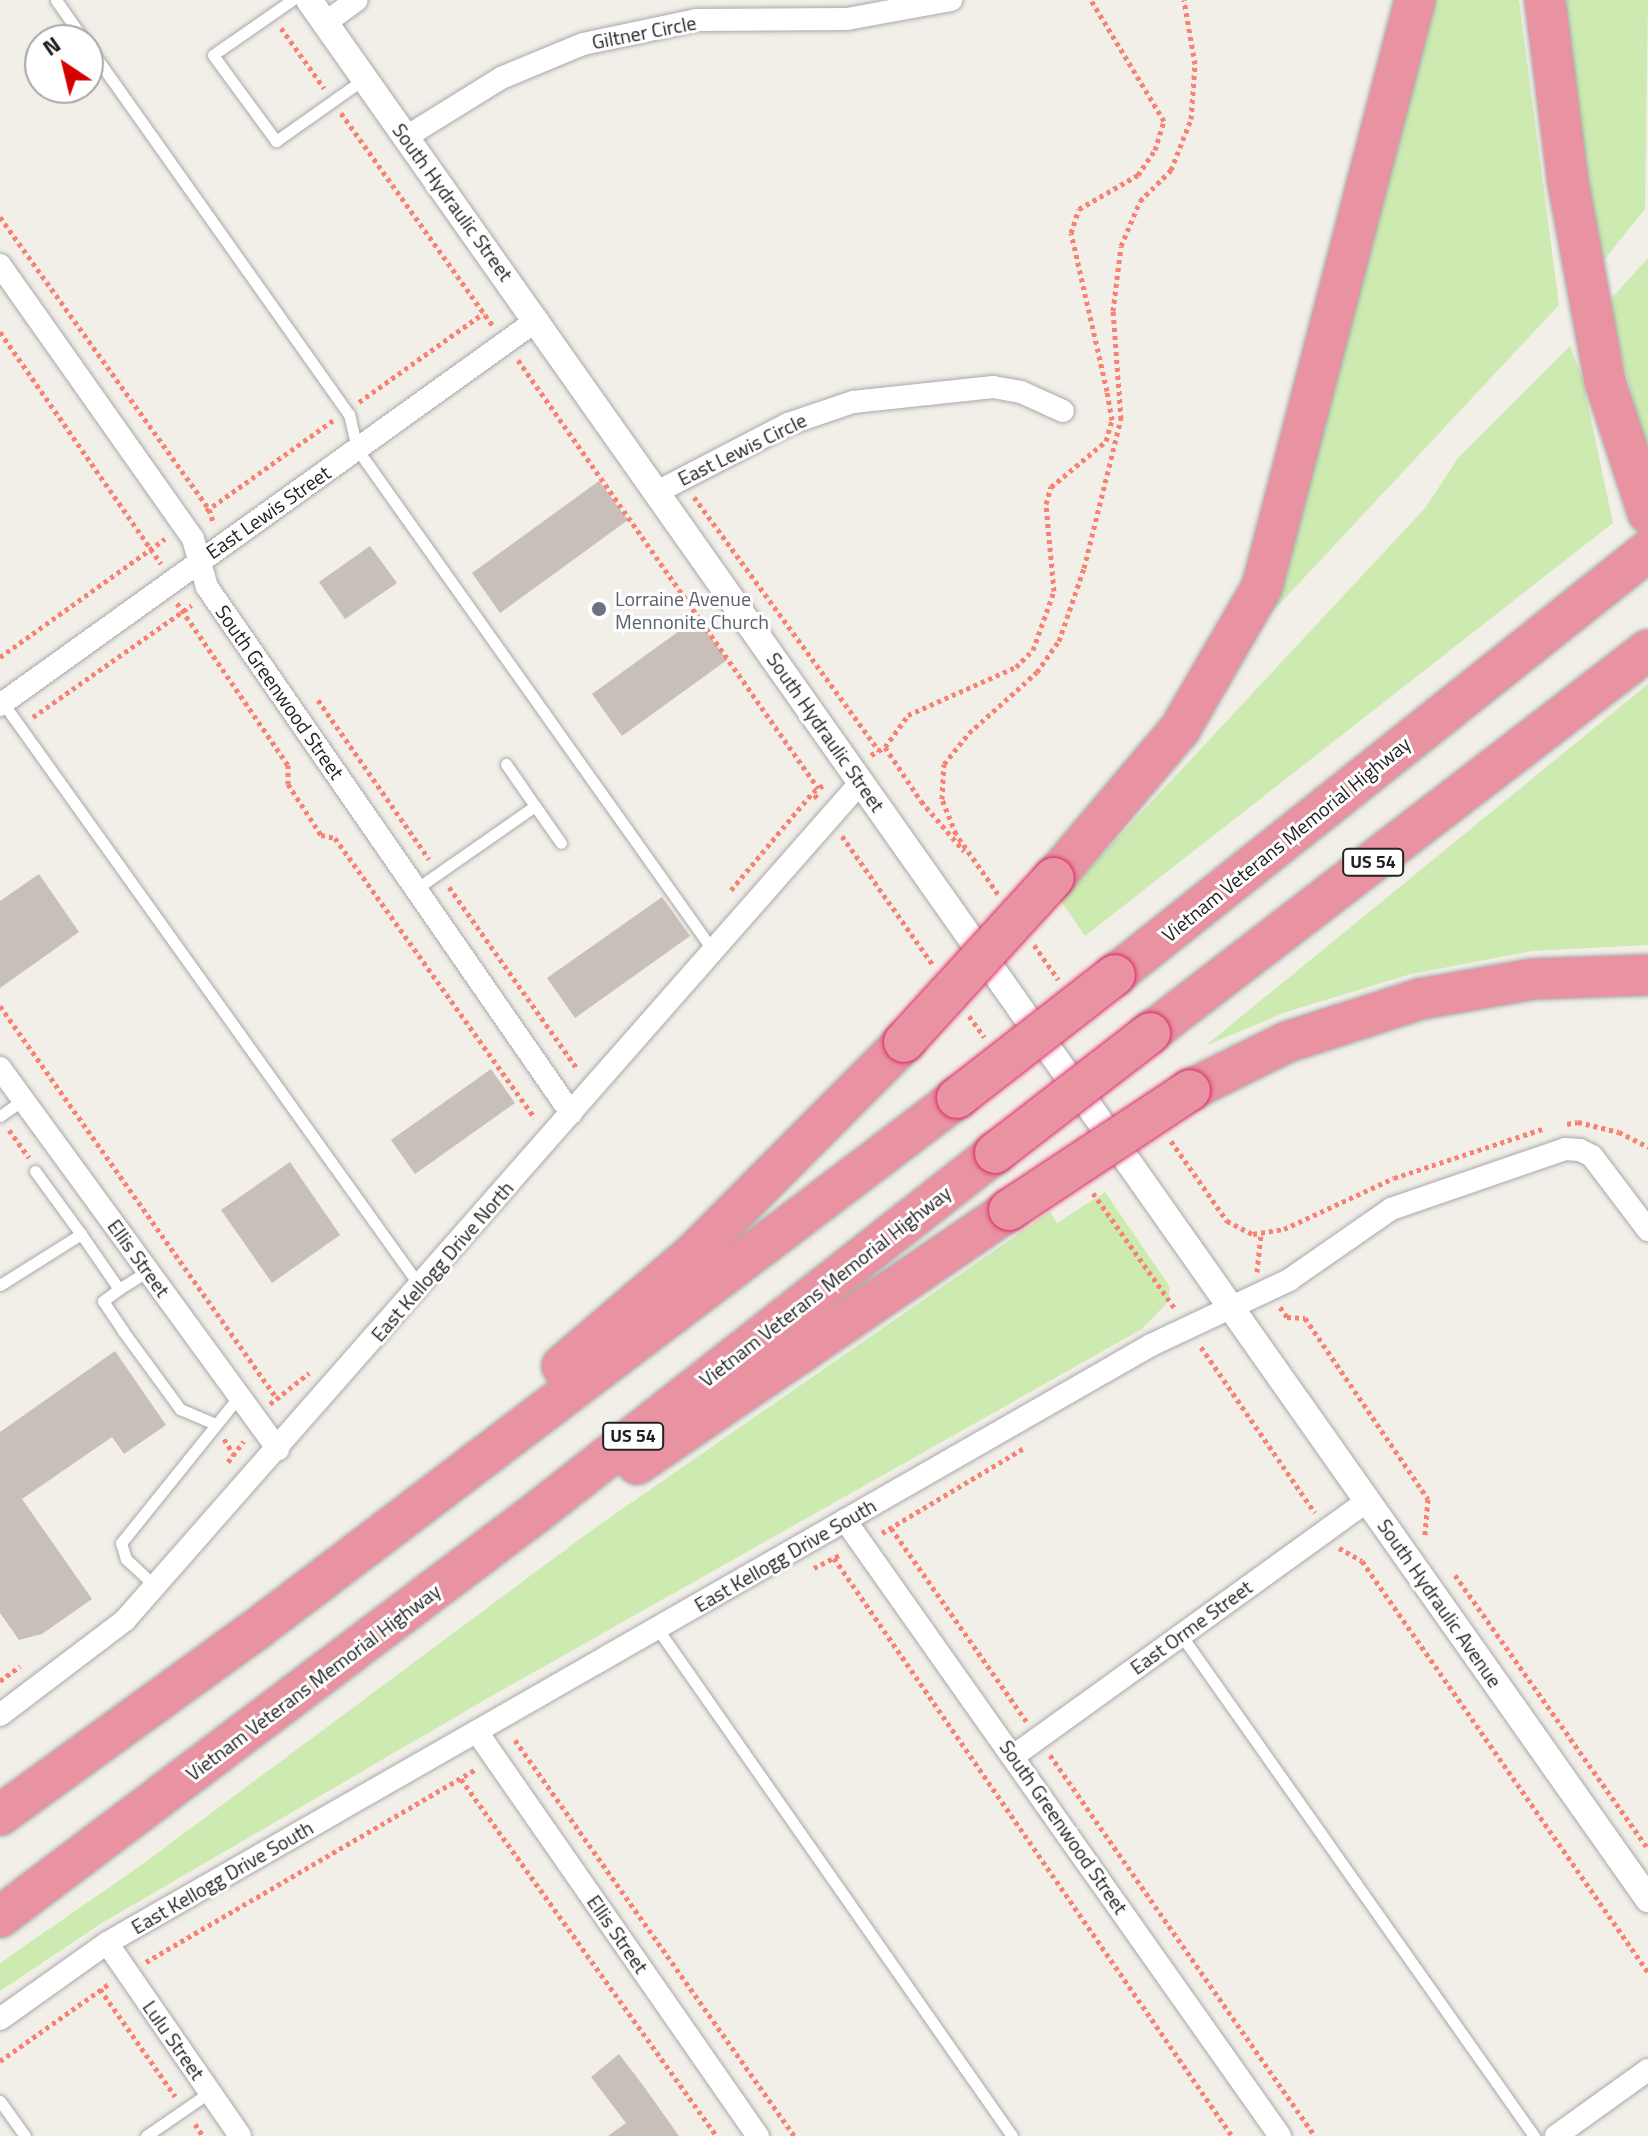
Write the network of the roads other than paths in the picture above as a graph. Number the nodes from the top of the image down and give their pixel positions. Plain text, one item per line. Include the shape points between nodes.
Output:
1 (56, 0) edge
2 (292, 0) edge
3 (309, 0) edge
4 (357, 0) edge
5 (951, 0) edge
6 (1415, 0) edge
7 (1545, 0) edge
8 (325, 23) junction
9 (73, 24) edge
10 (104, 69) edge
11 (364, 79) junction
12 (406, 137) junction
13 (0, 265) edge
14 (537, 320) junction
15 (1063, 411) dead end
16 (357, 449) junction
17 (657, 492) junction
18 (1648, 513) edge
19 (1648, 551) edge
20 (199, 560) junction
21 (1648, 650) edge
22 (1, 704) edge
23 (506, 764) dead end
24 (861, 782) junction
25 (535, 806) junction
26 (561, 843) dead end
27 (416, 889) junction
28 (712, 949) junction
29 (1648, 975) edge
30 (0, 1068) edge
31 (23, 1100) junction
32 (571, 1113) junction
33 (0, 1116) edge
34 (35, 1171) dead end
35 (1648, 1230) edge
36 (81, 1234) junction
37 (148, 1271) junction
38 (0, 1285) edge
39 (420, 1286) junction
40 (119, 1289) junction
41 (1232, 1307) junction
42 (239, 1396) junction
43 (213, 1423) junction
44 (278, 1449) junction
45 (1368, 1500) junction
46 (845, 1520) junction
47 (155, 1586) junction
48 (657, 1628) junction
49 (253, 1632) junction
50 (1181, 1635) junction
51 (0, 1715) edge
52 (268, 1717) junction
53 (477, 1732) junction
54 (1015, 1755) junction
55 (0, 1815) edge
56 (1648, 1899) edge
57 (0, 1917) edge
58 (107, 1943) junction
59 (0, 2019) edge
60 (1648, 2070) edge
61 (210, 2092) junction
62 (0, 2101) edge
63 (25, 2136) edge
64 (146, 2136) edge
65 (240, 2136) edge
66 (758, 2136) edge
67 (1012, 2136) edge
68 (1280, 2136) edge
69 (1534, 2136) edge
70 (1556, 2136) edge

1 - 9 lane
2 - 11 lane via 213,55 276,141
3 - 8 street, South Hydraulic Street
4 - 8 street
5 - 12 street, Giltner Circle via 847,19 697,20 583,44 501,78
6 - 49 highway, bridge via 1262,587 1180,729 1054,878 904,1042 691,1256
7 - 18 highway via 1568,182 1605,382
8 - 11 street, South Hydraulic Street
10 - 16 lane via 347,411 355,425
11 - 12 street, South Hydraulic Street
12 - 14 street, South Hydraulic Street
13 - 20 street, South Greenwood Street via 184,526
14 - 16 street, East Lewis Street
14 - 17 street, South Hydraulic Street
15 - 17 street, East Lewis Circle via 1021,392 993,387 853,402 788,424
16 - 20 street, East Lewis Street
16 - 28 lane
17 - 24 street, South Hydraulic Street
19 - 49 highway, Vietnam Veterans Memorial Highway, bridge via 957,1098
20 - 22 street, East Lewis Street
20 - 27 street, South Greenwood Street via 210,592
21 - 52 highway, Vietnam Veterans Memorial Highway / US 54, bridge
22 - 39 lane
23 - 25 lane
24 - 28 street, East Kellogg Drive North
24 - 41 street, South Hydraulic Street
25 - 26 lane
25 - 27 lane
27 - 32 street, South Greenwood Street
28 - 32 street, East Kellogg Drive North
29 - 52 highway, bridge via 1533,979 1420,999 1287,1042 1190,1090
30 - 31 street, Ellis Street
31 - 33 lane
31 - 37 street, Ellis Street
32 - 39 street, East Kellogg Drive North
34 - 36 lane
35 - 41 street, East Kellogg Drive South via 1592,1156 1565,1149 1391,1209 1269,1290
36 - 38 lane
36 - 40 lane
37 - 40 lane
37 - 42 street, Ellis Street
39 - 44 street, East Kellogg Drive North
40 - 43 lane via 103,1301 123,1331 180,1409
41 - 45 street, South Hydraulic Avenue
41 - 46 street, East Kellogg Drive South via 1151,1345
42 - 43 lane
42 - 44 street, Ellis Street
43 - 47 lane via 121,1543 126,1559
44 - 47 street, East Kellogg Drive North
45 - 50 street, East Orme Street
45 - 56 street, South Hydraulic Avenue
46 - 48 street, East Kellogg Drive South
46 - 54 street, South Greenwood Street
47 - 51 street, East Kellogg Drive North via 125,1620
48 - 53 street, East Kellogg Drive South
48 - 67 lane
49 - 55 highway, Vietnam Veterans Memorial Highway
50 - 54 street, East Orme Street
50 - 69 lane
52 - 57 highway, Vietnam Veterans Memorial Highway / US 54
53 - 58 street, East Kellogg Drive South
53 - 66 street, Ellis Street
54 - 68 street, South Greenwood Street
58 - 59 street, East Kellogg Drive South
58 - 61 street, Lulu Street
60 - 70 street
61 - 64 lane
61 - 65 street, Lulu Street
62 - 63 lane

